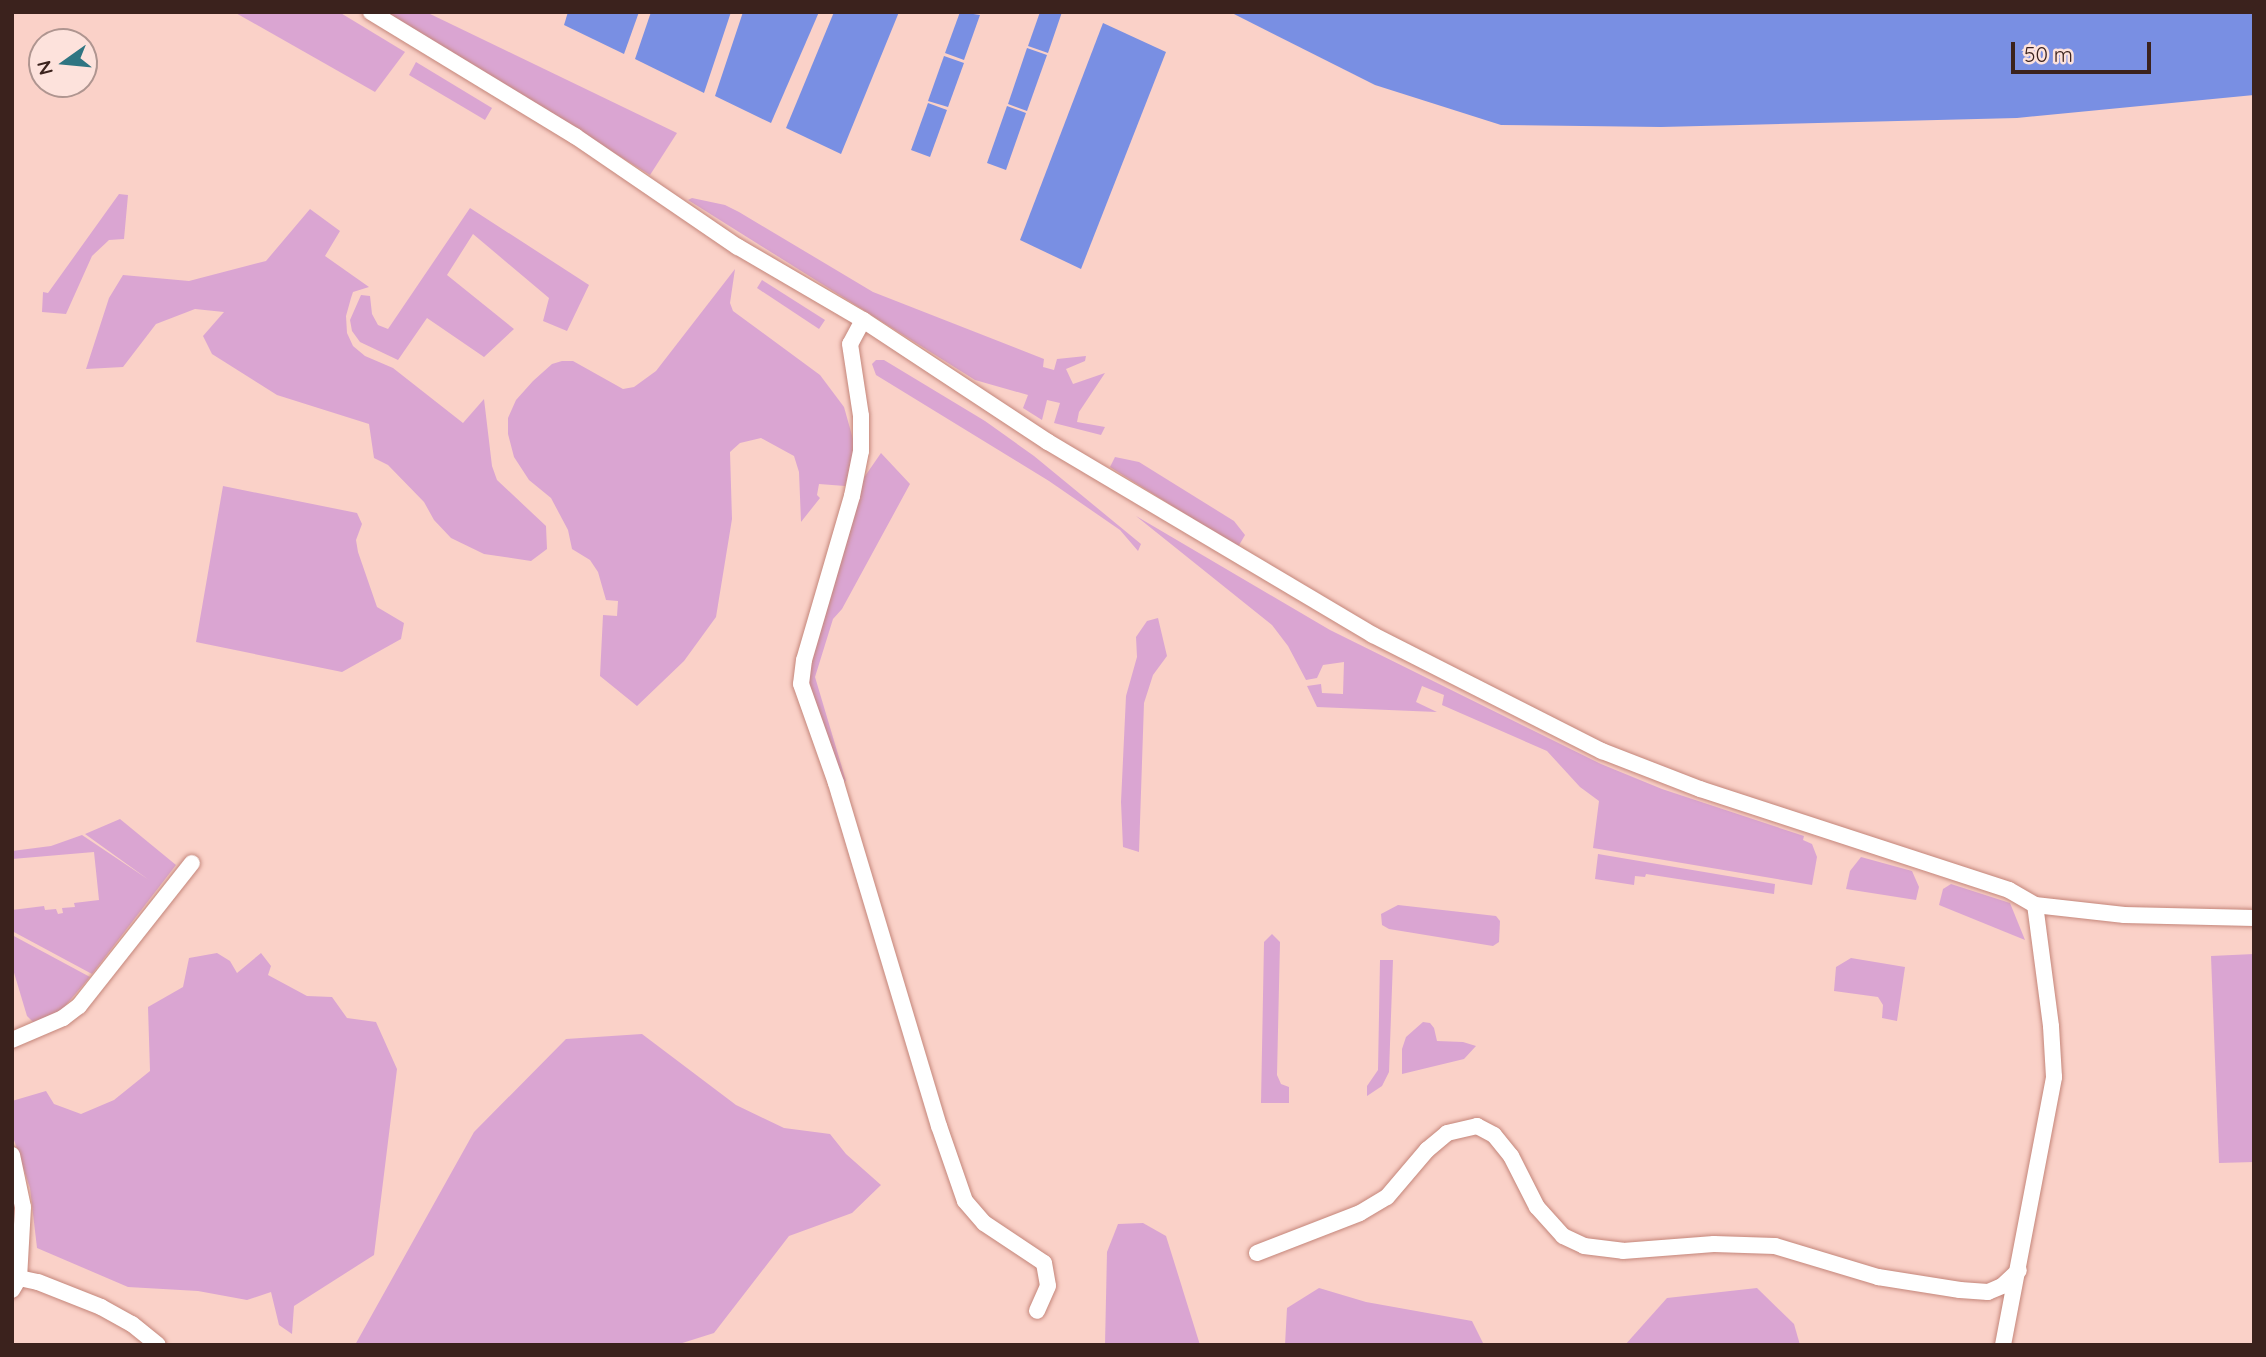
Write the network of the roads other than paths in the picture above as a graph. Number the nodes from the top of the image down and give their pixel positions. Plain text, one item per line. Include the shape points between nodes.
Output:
1 (371, 12) edge
2 (863, 320) junction
3 (191, 863) dead end
4 (2035, 905) junction
5 (2254, 918) edge
6 (12, 1040) edge
7 (12, 1155) edge
8 (1257, 1253) dead end
9 (2019, 1270) junction
10 (16, 1284) edge
11 (1037, 1311) dead end
12 (158, 1345) edge
13 (2003, 1345) edge

1 - 2 street via 575,136 738,247
2 - 4 street via 1048,442 1328,610 1602,751 1700,789 2009,890
2 - 11 street via 850,344 861,416 861,451 801,684 965,1201 984,1223 1044,1263 1048,1286
3 - 6 street via 79,1006
4 - 5 street via 2123,915
4 - 9 street via 2054,1077
7 - 10 street via 23,1207
8 - 9 street via 1360,1213 1387,1197 1447,1133 1477,1126 1494,1135 1511,1156 1537,1207 1563,1236 1584,1246 1623,1251 1714,1244 1775,1246 1878,1277 1988,1292 2003,1286
9 - 13 street
10 - 12 street via 38,1282 101,1307

